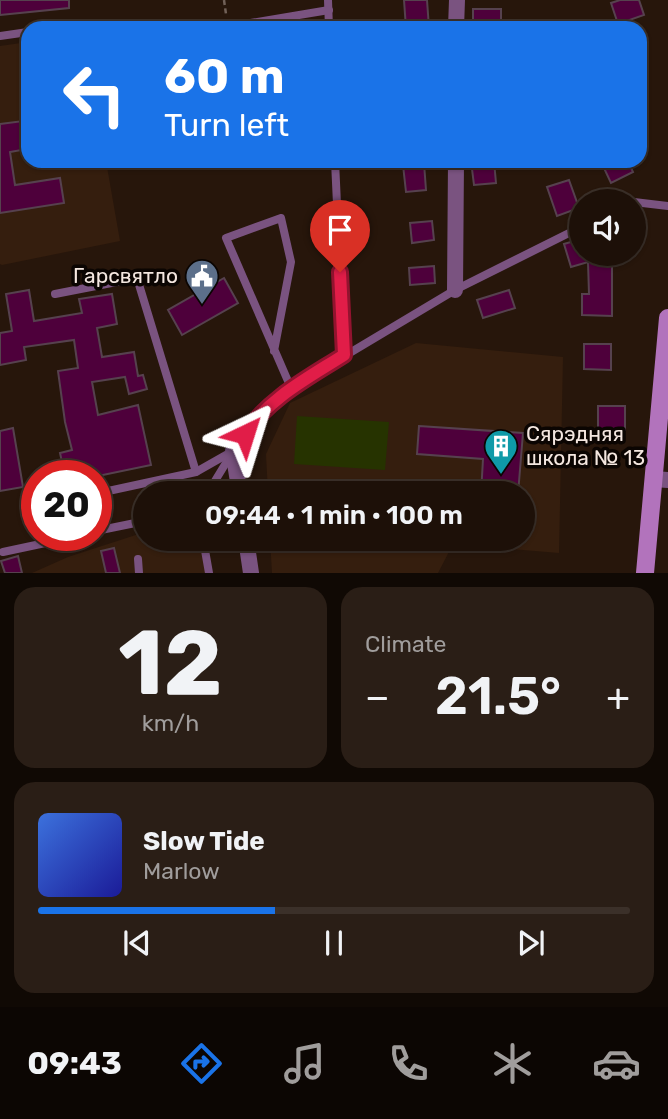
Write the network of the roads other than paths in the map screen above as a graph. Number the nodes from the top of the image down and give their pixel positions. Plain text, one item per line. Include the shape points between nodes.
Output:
1 (457, 0) edge
2 (328, 5) edge
3 (254, 21) edge
4 (456, 21) edge
5 (21, 33) edge
6 (0, 36) edge
7 (335, 168) edge
8 (456, 168) edge
9 (646, 203) edge
10 (668, 206) edge
11 (569, 233) edge
12 (455, 290) junction
13 (55, 294) dead end
14 (668, 318) edge
15 (274, 351) junction
16 (344, 355) junction
17 (291, 388) junction
18 (233, 451) junction
19 (196, 472) junction
20 (661, 479) edge
21 (215, 481) edge
22 (238, 481) edge
23 (112, 490) edge
24 (133, 523) edge
25 (112, 528) edge
26 (21, 548) edge
27 (205, 551) edge
28 (248, 551) edge
29 (3, 552) dead end
30 (138, 559) dead end
31 (139, 573) edge
32 (209, 573) edge
33 (251, 573) edge
34 (645, 573) edge

1 - 4 street
2 - 3 lane
5 - 6 lane
7 - 16 lane
8 - 12 street
9 - 10 lane
11 - 12 lane
12 - 16 lane
13 - 19 lane via 137,278
14 - 20 street
15 - 15 lane via 226,238 281,218 291,262
15 - 17 lane
16 - 17 lane
17 - 18 lane via 256,418
18 - 19 lane
18 - 21 lane
18 - 22 street
19 - 23 lane
20 - 34 street
24 - 25 lane
26 - 29 lane
27 - 32 lane
28 - 33 street
30 - 31 lane

